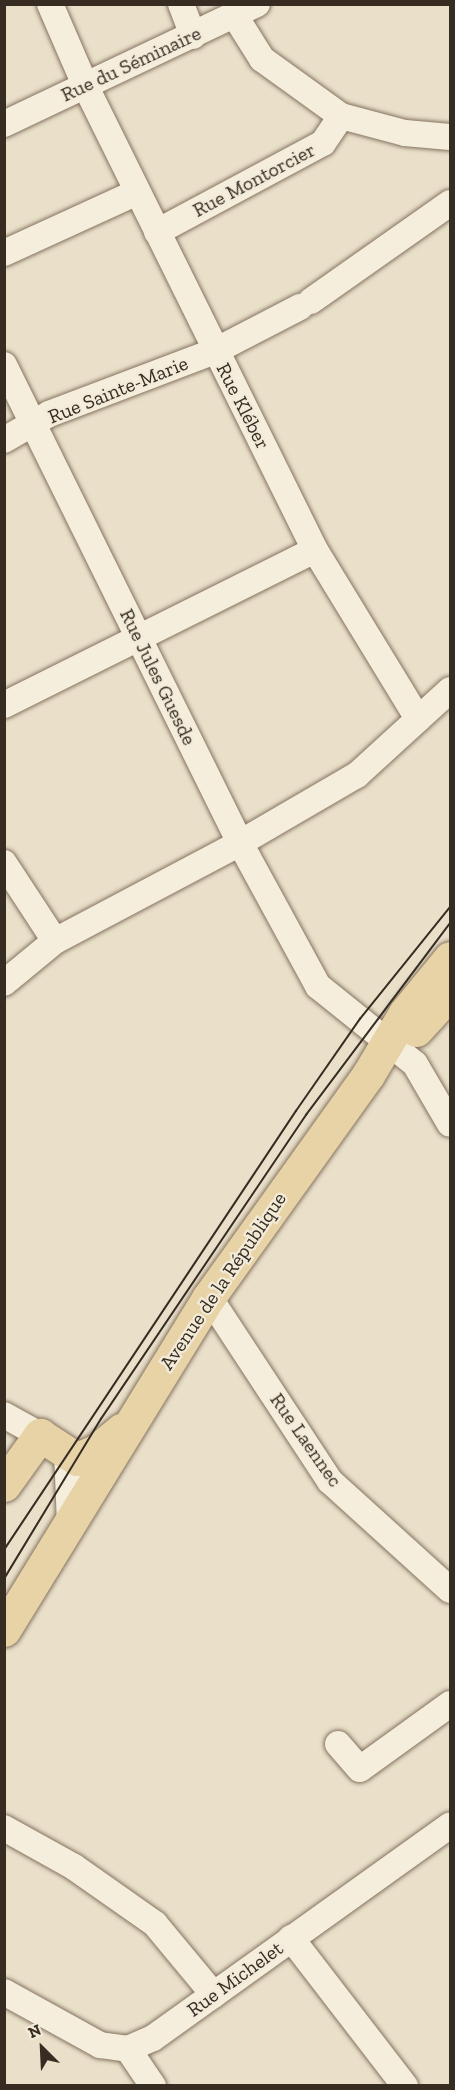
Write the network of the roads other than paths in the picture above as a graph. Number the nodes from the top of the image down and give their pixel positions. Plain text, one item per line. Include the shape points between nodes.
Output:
1 (50, 4) edge
2 (181, 4) edge
3 (246, 10) edge
4 (193, 36) junction
5 (85, 85) junction
6 (341, 116) junction
7 (4, 124) edge
8 (450, 138) edge
9 (137, 192) junction
10 (450, 203) edge
11 (157, 232) junction
12 (4, 253) edge
13 (215, 351) junction
14 (4, 365) edge
15 (34, 427) junction
16 (4, 440) edge
17 (315, 550) junction
18 (140, 640) junction
19 (450, 690) edge
20 (4, 705) edge
21 (418, 719) junction
22 (240, 843) junction
23 (4, 863) edge
24 (55, 941) junction
25 (450, 958) edge
26 (4, 983) edge
27 (450, 993) edge
28 (390, 1042) junction
29 (450, 1124) edge
30 (209, 1296) junction
31 (4, 1415) edge
32 (129, 1423) junction
33 (53, 1444) junction
34 (4, 1485) edge
35 (70, 1526) junction
36 (450, 1590) edge
37 (4, 1630) edge
38 (450, 1704) edge
39 (338, 1744) dead end
40 (450, 1825) edge
41 (4, 1828) edge
42 (291, 1938) junction
43 (4, 1992) edge
44 (214, 1995) junction
45 (128, 2049) junction
46 (153, 2085) edge
47 (405, 2085) edge

1 - 5 street, Rue Kléber
2 - 4 street
3 - 4 street, Rue du Séminaire
3 - 6 street via 262,59
4 - 5 street, Rue du Séminaire
5 - 7 street, Rue du Séminaire
5 - 9 street, Rue Kléber
6 - 8 street via 405,133
6 - 11 street, Rue Montorcier via 324,143
9 - 11 street, Rue Kléber
9 - 12 street
10 - 13 street, Rue Sainte-Marie via 305,304
11 - 13 street, Rue Kléber
13 - 15 street, Rue Sainte-Marie via 50,414
13 - 17 street, Rue Kléber
14 - 15 street, Rue Jules Guesde
15 - 16 street, Rue Sainte-Marie
15 - 18 street, Rue Jules Guesde
17 - 18 street
17 - 21 street, Rue Kléber
18 - 20 street
18 - 22 street, Rue Jules Guesde
19 - 21 street
21 - 22 street via 357,775
22 - 24 street
22 - 28 street, Rue Jules Guesde via 318,986
23 - 24 street
24 - 26 street
25 - 28 main road, Avenue de la République via 405,1013
27 - 28 main road via 420,1029
28 - 29 street via 416,1064
28 - 30 main road, Avenue de la République
30 - 32 main road, Avenue de la République
30 - 36 street, Rue Laennec via 330,1481
31 - 33 street
32 - 33 main road, Avenue de la République via 96,1451 77,1458
32 - 35 main road, Avenue de la République
33 - 34 main road
33 - 35 street
35 - 37 main road, Avenue de la République
38 - 39 street via 360,1769
40 - 42 street, Rue Michelet
41 - 44 street via 74,1867 155,1924
42 - 44 street, Rue Michelet
42 - 47 street
43 - 45 street via 100,2045
44 - 45 street, Rue Michelet via 153,2038
45 - 46 street

